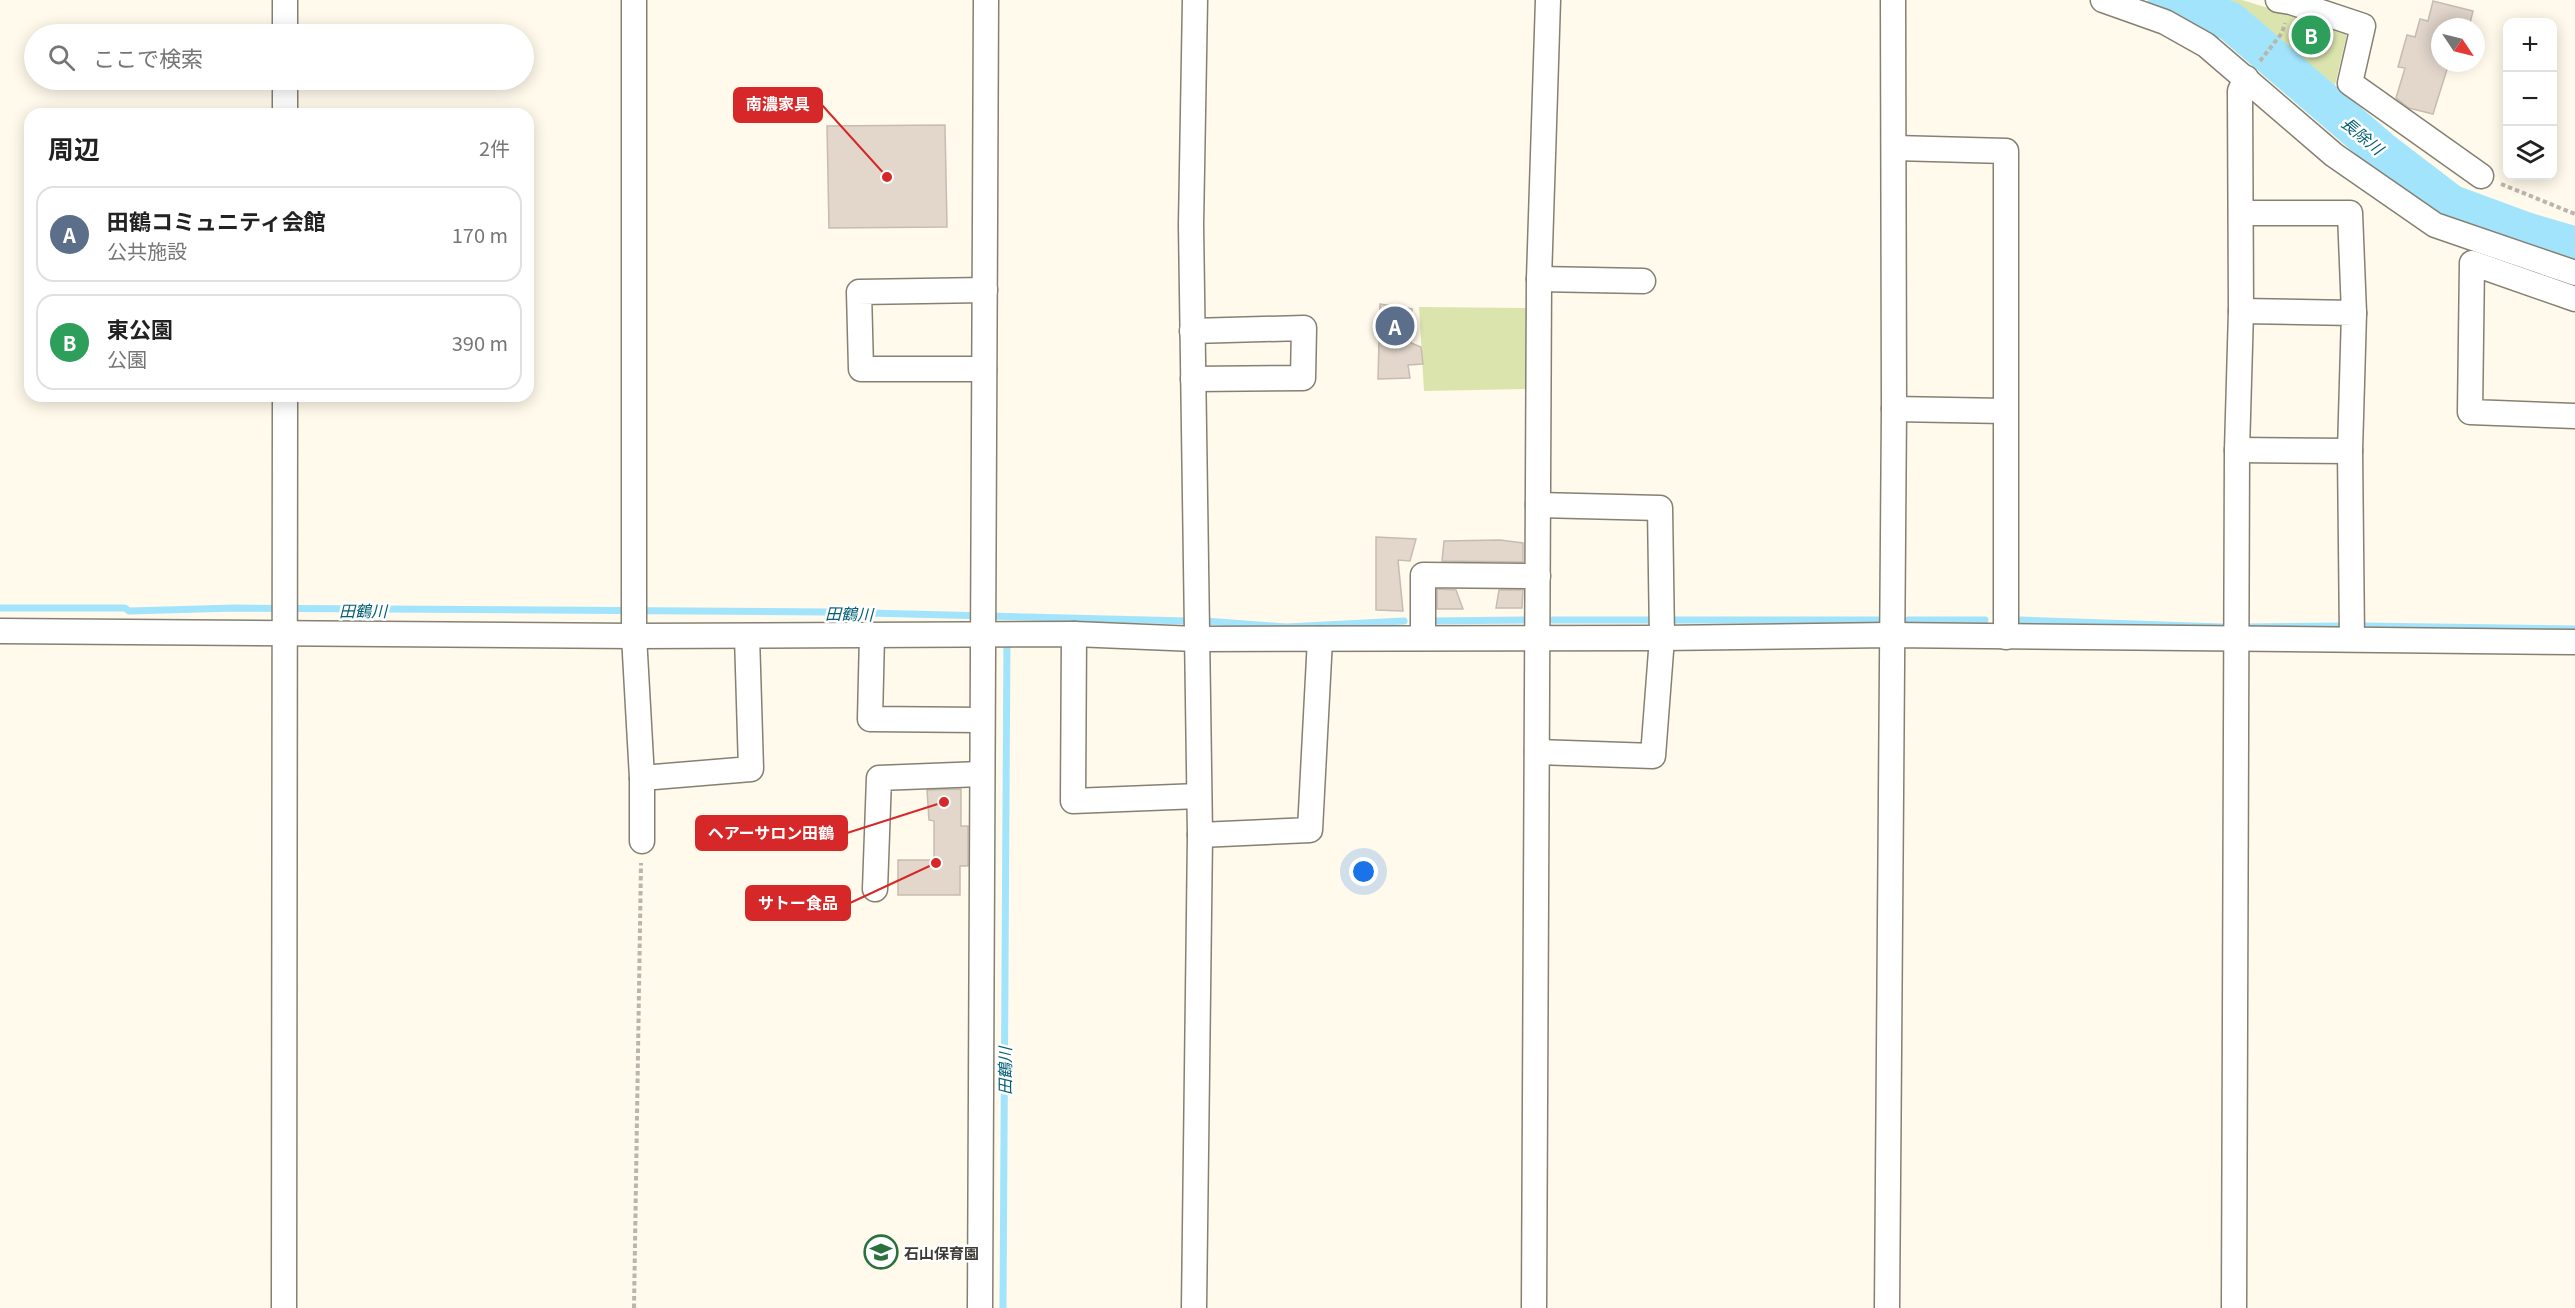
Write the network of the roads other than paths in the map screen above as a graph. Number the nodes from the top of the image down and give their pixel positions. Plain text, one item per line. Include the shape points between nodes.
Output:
1 (285, 0) edge
2 (634, 0) edge
3 (986, 0) edge
4 (1195, 0) edge
5 (1548, 0) edge
6 (1893, 0) edge
7 (2103, 0) edge
8 (2287, 1) edge
9 (285, 24) edge
10 (2252, 70) junction
11 (285, 90) edge
12 (285, 108) edge
13 (1894, 148) junction
14 (2481, 176) road end
15 (2241, 213) junction
16 (2575, 273) edge
17 (1539, 279) junction
18 (1643, 281) dead end
19 (985, 290) junction
20 (2575, 299) edge
21 (2241, 311) junction
22 (2354, 313) junction
23 (1192, 331) junction
24 (984, 369) junction
25 (1193, 379) junction
26 (285, 402) edge
27 (1894, 409) junction
28 (2005, 411) junction
29 (2575, 416) edge
30 (2238, 450) junction
31 (2350, 451) junction
32 (1538, 505) junction
33 (1538, 576) junction
34 (984, 625) junction
35 (286, 628) junction
36 (0, 631) edge
37 (634, 631) junction
38 (1074, 634) junction
39 (872, 635) junction
40 (1890, 635) junction
41 (747, 636) junction
42 (2006, 637) junction
43 (1423, 638) junction
44 (1538, 638) junction
45 (1662, 638) junction
46 (2236, 638) junction
47 (1196, 639) junction
48 (1320, 639) junction
49 (2352, 639) junction
50 (2575, 642) edge
51 (981, 720) junction
52 (1537, 752) junction
53 (981, 774) junction
54 (642, 778) junction
55 (1199, 796) junction
56 (1200, 835) junction
57 (642, 841) road end
58 (875, 890) dead end
59 (284, 1308) edge
60 (980, 1308) edge
61 (1194, 1308) edge
62 (1534, 1308) edge
63 (1887, 1308) edge
64 (2234, 1308) edge

1 - 9 street
2 - 37 street
3 - 19 street
4 - 23 street
5 - 17 street
6 - 13 street
7 - 10 street via 2166,22
8 - 14 street via 2363,26 2350,83
10 - 15 street via 2240,91
10 - 16 street via 2334,155 2435,225
11 - 12 street
13 - 27 street
13 - 28 street via 2006,151
15 - 21 street
15 - 22 street via 2350,213
17 - 18 street
17 - 32 street
19 - 24 street
19 - 24 street via 859,292 861,369
20 - 29 street via 2472,263 2470,412
21 - 22 street
21 - 30 street
22 - 31 street
23 - 25 street
23 - 25 street via 1304,328 1303,378
24 - 34 street
25 - 47 street
26 - 35 street
27 - 28 street
27 - 40 street
28 - 42 street
30 - 31 street
30 - 46 street
31 - 49 street
32 - 33 street
32 - 45 street via 1660,508
33 - 43 street via 1423,575
33 - 44 street
34 - 38 street via 1024,634
34 - 39 street
34 - 51 street
35 - 36 street
35 - 37 street
35 - 59 street
37 - 41 street
37 - 54 street
38 - 47 street
38 - 55 street via 1073,801
39 - 41 street
39 - 51 street via 870,719
40 - 42 street
40 - 45 street
40 - 63 street
41 - 54 street via 751,769
42 - 46 street
43 - 44 street
43 - 48 street
44 - 45 street
44 - 52 street
45 - 52 street via 1653,756
46 - 49 street
46 - 64 street
47 - 48 street
47 - 55 street
48 - 56 street via 1310,830
49 - 50 street
51 - 53 street
52 - 62 street
53 - 58 street via 879,778
53 - 60 street
54 - 57 street
55 - 56 street
56 - 61 street

